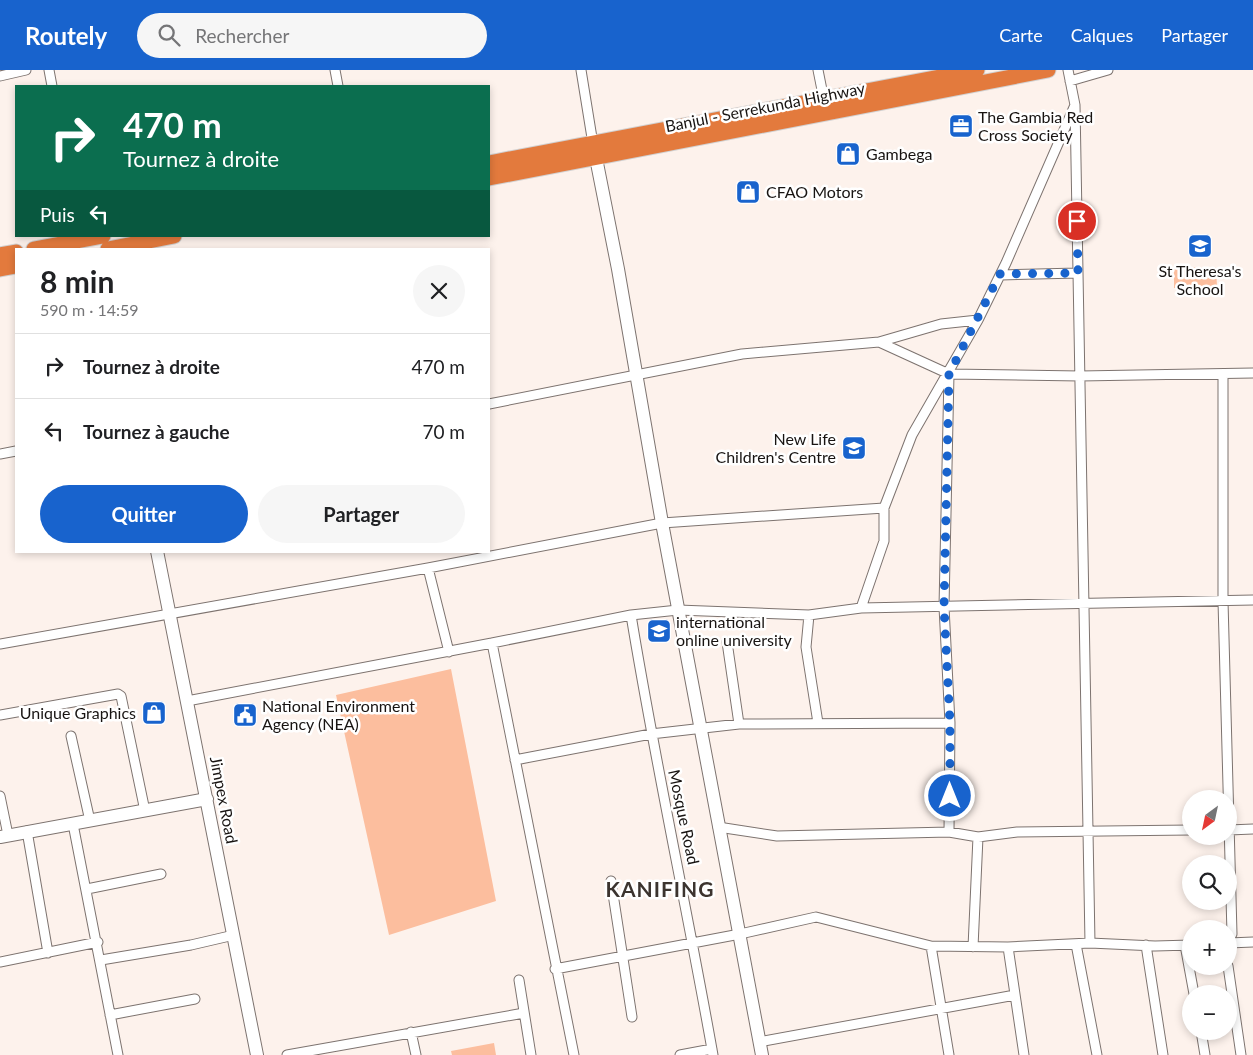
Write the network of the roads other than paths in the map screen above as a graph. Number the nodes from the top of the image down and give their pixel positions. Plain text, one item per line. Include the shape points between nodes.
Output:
1 (26, 70) edge
2 (49, 70) edge
3 (335, 70) edge
4 (581, 70) edge
5 (818, 70) edge
6 (977, 70) edge
7 (1048, 70) edge
8 (1068, 70) edge
9 (1108, 70) edge
10 (0, 76) edge
11 (1070, 81) junction
12 (52, 85) edge
13 (338, 85) edge
14 (824, 100) junction
15 (1075, 105) junction
16 (594, 151) junction
17 (490, 163) edge
18 (490, 178) edge
19 (169, 237) edge
20 (98, 240) edge
21 (41, 248) edge
22 (113, 248) edge
23 (15, 252) edge
24 (0, 255) edge
25 (15, 266) edge
26 (0, 269) edge
27 (1078, 273) junction
28 (1000, 274) junction
29 (978, 320) junction
30 (879, 342) junction
31 (1253, 373) edge
32 (949, 374) junction
33 (1223, 374) junction
34 (636, 376) junction
35 (1080, 376) junction
36 (490, 404) edge
37 (15, 451) edge
38 (0, 454) edge
39 (884, 508) junction
40 (662, 523) junction
41 (157, 553) edge
42 (428, 568) junction
43 (1253, 600) edge
44 (1223, 601) junction
45 (1085, 602) junction
46 (944, 607) junction
47 (861, 608) junction
48 (678, 610) junction
49 (170, 613) junction
50 (631, 614) junction
51 (810, 615) junction
52 (727, 642) dead end
53 (0, 644) edge
54 (492, 644) junction
55 (449, 652) junction
56 (187, 701) junction
57 (0, 715) edge
58 (818, 723) junction
59 (950, 723) junction
60 (739, 724) junction
61 (700, 729) junction
62 (651, 734) junction
63 (71, 736) dead end
64 (515, 760) junction
65 (1228, 790) edge
66 (0, 796) edge
67 (207, 799) junction
68 (145, 811) junction
69 (90, 821) junction
70 (73, 824) junction
71 (718, 827) junction
72 (1253, 829) edge
73 (1182, 830) edge
74 (1238, 830) edge
75 (27, 831) junction
76 (1088, 831) junction
77 (949, 832) junction
78 (4, 836) edge
79 (978, 837) junction
80 (1229, 845) edge
81 (161, 874) dead end
82 (611, 881) dead end
83 (87, 889) junction
84 (1232, 920) edge
85 (740, 934) junction
86 (234, 935) junction
87 (98, 942) junction
88 (1253, 942) edge
89 (1090, 943) junction
90 (1237, 943) edge
91 (694, 944) junction
92 (1076, 944) junction
93 (1146, 945) junction
94 (1182, 945) edge
95 (931, 946) junction
96 (973, 947) junction
97 (1008, 947) junction
98 (48, 953) junction
99 (623, 956) junction
100 (101, 960) junction
101 (0, 962) edge
102 (555, 969) junction
103 (1229, 975) edge
104 (519, 980) dead end
105 (1015, 995) junction
106 (195, 999) dead end
107 (942, 1008) junction
108 (524, 1013) junction
109 (110, 1015) junction
110 (632, 1017) dead end
111 (411, 1032) junction
112 (1202, 1040) edge
113 (760, 1049) edge
114 (713, 1052) edge
115 (118, 1055) edge
116 (257, 1055) edge
117 (287, 1055) edge
118 (416, 1055) edge
119 (531, 1055) edge
120 (574, 1055) edge
121 (680, 1055) edge
122 (949, 1055) edge
123 (1024, 1055) edge
124 (1097, 1055) edge
125 (1163, 1055) edge
126 (1205, 1055) edge
127 (1241, 1055) edge

1 - 10 street
2 - 12 street
3 - 13 street
4 - 16 street
5 - 14 street
6 - 14 highway, Banjul - Serrekunda Highway
7 - 16 highway, Banjul - Serrekunda Highway
8 - 11 street
9 - 11 street
11 - 15 street
14 - 16 highway, Banjul - Serrekunda Highway
15 - 27 street
15 - 28 street
16 - 17 highway, Banjul - Serrekunda Highway
16 - 18 highway, Banjul - Serrekunda Highway
16 - 34 street
19 - 22 highway
20 - 21 highway
23 - 24 highway
25 - 26 highway
27 - 28 street
27 - 35 street
28 - 29 street
29 - 30 street via 940,324
29 - 32 street
30 - 32 street
30 - 34 street via 742,354
31 - 33 street
32 - 35 street
32 - 39 street via 912,435
32 - 46 street
33 - 35 street
33 - 44 street
34 - 36 street
34 - 40 street
35 - 45 street
37 - 38 street
39 - 40 street
39 - 47 street via 884,541
40 - 42 street
40 - 48 street
41 - 49 street, Jimpex Road
42 - 49 street
42 - 55 street
43 - 44 street
44 - 45 street
44 - 65 street
45 - 46 street
45 - 76 street
46 - 47 street
46 - 59 street
47 - 51 street
48 - 50 street
48 - 51 street
48 - 61 street
49 - 53 street
49 - 56 street, Jimpex Road
50 - 54 street
50 - 62 street, Mosque Road
51 - 58 street via 806,647
52 - 60 street
54 - 55 street
54 - 64 street
55 - 56 street
56 - 67 street, Jimpex Road
57 - 68 street via 118,694
58 - 59 street
58 - 60 street
59 - 77 street
60 - 61 street
61 - 62 street
61 - 71 street
62 - 64 street
62 - 91 street, Mosque Road
63 - 69 street
64 - 102 street
66 - 78 street
67 - 68 street
67 - 86 street, Jimpex Road
68 - 69 street
69 - 70 street
70 - 75 street
70 - 83 street
71 - 77 street via 777,836
71 - 85 street
72 - 74 street
73 - 76 street
75 - 78 street
75 - 98 street
76 - 79 street via 1017,832
76 - 89 street
77 - 79 street
79 - 96 street
80 - 84 street
81 - 83 street
82 - 99 street
83 - 87 street
85 - 91 street
85 - 95 street via 816,917
85 - 113 street
86 - 100 street
86 - 116 street, Jimpex Road
87 - 98 street
87 - 100 street
88 - 90 street
89 - 92 street
89 - 93 street
91 - 99 street
91 - 114 street, Mosque Road
92 - 97 street
92 - 124 street
93 - 94 street
93 - 125 street
95 - 96 street
95 - 107 street
96 - 97 street
97 - 105 street
98 - 101 street
99 - 102 street
99 - 110 street
100 - 109 street
102 - 120 street
103 - 127 street
104 - 108 street
105 - 107 street
105 - 123 street
106 - 109 street
107 - 113 street
107 - 122 street
108 - 111 street
108 - 119 street
109 - 115 street
111 - 117 street
111 - 118 street
112 - 126 street
114 - 121 street

